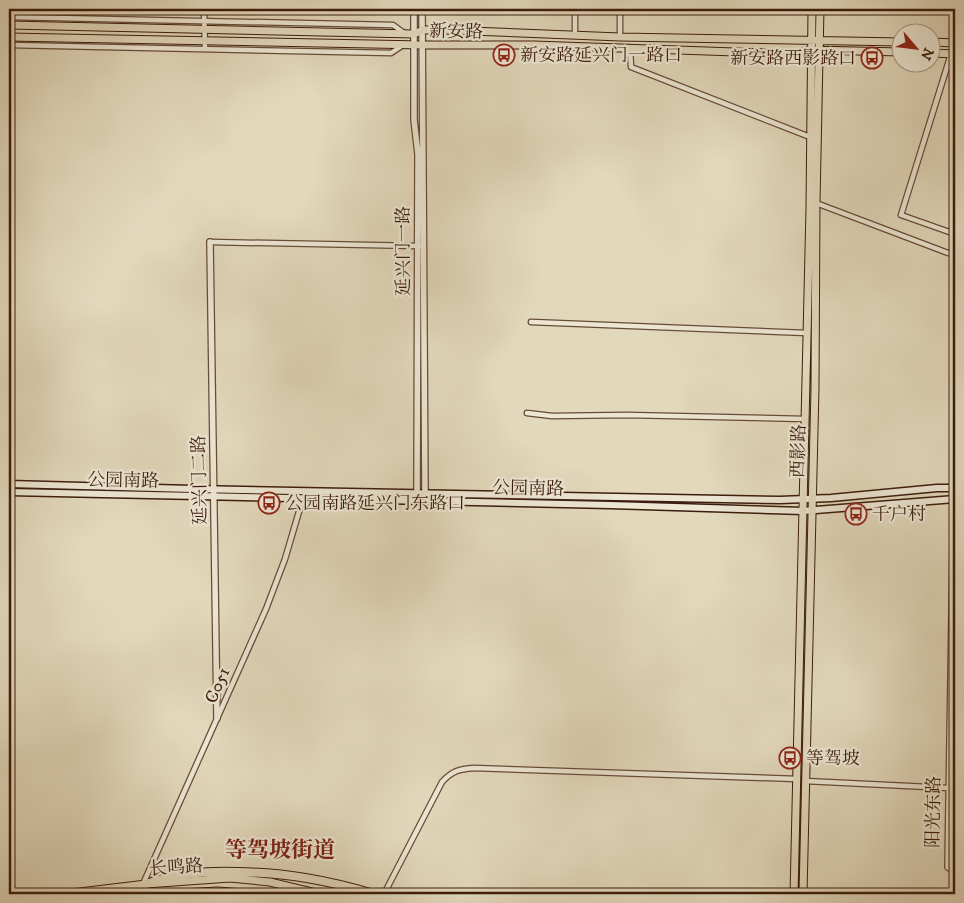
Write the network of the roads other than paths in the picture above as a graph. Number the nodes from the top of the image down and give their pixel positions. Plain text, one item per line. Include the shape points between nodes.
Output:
1 (204, 9) edge
2 (414, 9) edge
3 (422, 9) edge
4 (575, 9) edge
5 (620, 9) edge
6 (812, 9) edge
7 (820, 9) edge
8 (9, 17) edge
9 (9, 25) edge
10 (205, 25) junction
11 (422, 30) junction
12 (414, 34) junction
13 (575, 34) junction
14 (9, 36) edge
15 (620, 37) junction
16 (811, 40) junction
17 (820, 40) junction
18 (205, 41) junction
19 (892, 42) edge
20 (942, 42) edge
21 (955, 43) edge
22 (9, 45) edge
23 (404, 45) junction
24 (414, 45) junction
25 (422, 45) junction
26 (630, 48) junction
27 (205, 50) junction
28 (810, 50) junction
29 (818, 50) junction
30 (892, 52) edge
31 (953, 54) edge
32 (810, 137) junction
33 (816, 203) junction
34 (955, 234) edge
35 (210, 242) joint
36 (420, 246) junction
37 (948, 253) dead end
38 (530, 322) dead end
39 (807, 333) junction
40 (527, 413) dead end
41 (805, 419) junction
42 (9, 484) edge
43 (955, 488) edge
44 (215, 490) junction
45 (9, 492) edge
46 (421, 494) junction
47 (303, 495) junction
48 (215, 498) junction
49 (955, 498) edge
50 (811, 499) junction
51 (803, 500) junction
52 (803, 511) junction
53 (812, 511) junction
54 (217, 718) junction
55 (953, 731) edge
56 (797, 779) junction
57 (805, 781) junction
58 (949, 788) junction
59 (955, 871) edge
60 (145, 884) junction
61 (63, 894) edge
62 (164, 894) edge
63 (257, 894) edge
64 (320, 894) edge
65 (374, 894) edge
66 (384, 894) edge
67 (794, 894) edge
68 (803, 894) edge

1 - 10 street
2 - 12 street, 延兴门一路
3 - 11 street, 延兴门一路
4 - 13 street
5 - 15 street
6 - 16 main road, 西影路
7 - 17 main road, 西影路
8 - 10 street
9 - 10 main road, 新安路
10 - 12 main road, 新安路
10 - 18 street
11 - 12 main road, 新安路
11 - 13 main road, 新安路
11 - 25 street, 延兴门一路
12 - 24 street, 延兴门一路
13 - 15 main road, 新安路
14 - 18 main road, 新安路
15 - 16 main road, 新安路
16 - 17 main road, 新安路
16 - 28 main road, 西影路
17 - 19 main road, 新安路
17 - 29 main road, 西影路
18 - 23 main road, 新安路
18 - 27 street
20 - 21 main road
22 - 27 street
23 - 24 main road, 新安路
23 - 27 street via 391,53
24 - 25 main road, 新安路
24 - 36 street, 延兴门一路
25 - 26 main road, 新安路
25 - 36 street, 延兴门一路
26 - 28 main road, 新安路 via 794,54
26 - 32 street via 631,67
28 - 29 main road, 新安路
28 - 32 main road, 西影路
29 - 30 main road, 新安路
29 - 33 main road, 西影路
31 - 34 street via 901,215
32 - 39 main road, 西影路
33 - 37 street
33 - 50 main road, 西影路
35 - 36 street
35 - 44 street, 延兴门二路
36 - 46 street, 延兴门一路
38 - 39 street
39 - 41 main road, 西影路
40 - 41 street
41 - 51 main road, 西影路
42 - 44 main road, 公园南路
43 - 49 street, 阳光东路
43 - 50 main road, 公园南路
44 - 47 main road, 公园南路
44 - 48 street, 延兴门二路
45 - 48 main road, 公园南路
46 - 47 main road, 公园南路
46 - 51 main road, 公园南路
47 - 48 main road, 公园南路
47 - 52 main road, 公园南路
47 - 54 street, C051 via 285,559 266,609
48 - 54 street, 延兴门二路
49 - 53 main road, 公园南路
49 - 55 street, 阳光东路
50 - 51 main road, 公园南路
50 - 53 main road, 西影路
51 - 52 main road, 西影路
52 - 53 main road, 公园南路
52 - 56 main road, 西影路
53 - 57 main road, 西影路
54 - 60 street, C051
55 - 58 street, 阳光东路
56 - 66 street via 459,769 442,782
56 - 67 main road, 西影路
57 - 58 street
57 - 68 main road, 西影路
58 - 59 street, 阳光东路 via 948,867
60 - 61 main road, 长鸣路
60 - 64 main road, 长鸣路 via 230,878 270,882
60 - 65 highway via 168,876 204,871 272,872 308,877
62 - 63 main road, 长鸣路 via 218,891

